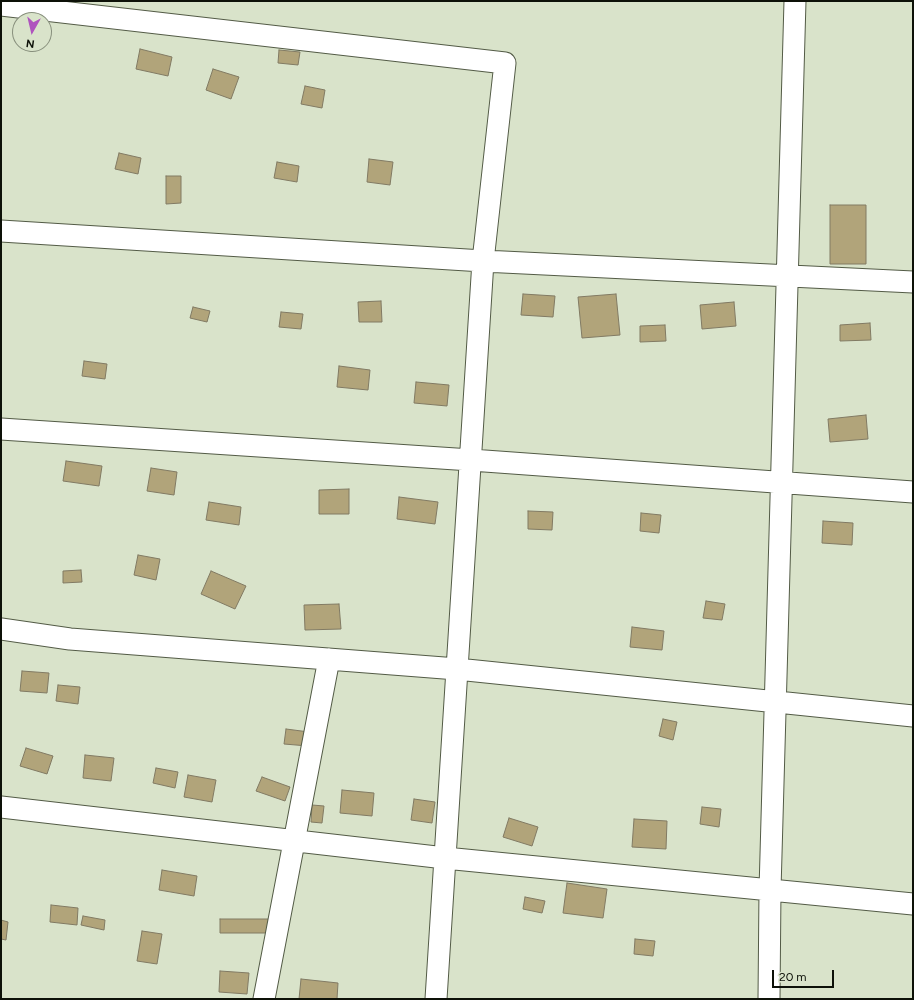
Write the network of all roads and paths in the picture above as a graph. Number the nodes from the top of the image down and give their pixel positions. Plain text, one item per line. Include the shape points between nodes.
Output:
1 (795, 1) edge
2 (1, 5) edge
3 (1, 231) edge
4 (483, 261) junction
5 (787, 276) junction
6 (913, 282) edge
7 (1, 429) edge
8 (471, 460) junction
9 (782, 482) junction
10 (913, 492) edge
11 (1, 628) edge
12 (329, 659) junction
13 (458, 669) junction
14 (776, 701) junction
15 (913, 716) edge
16 (1, 807) edge
17 (294, 841) junction
18 (445, 858) junction
19 (770, 890) junction
20 (913, 904) edge
21 (264, 999) edge
22 (436, 999) edge
23 (769, 999) edge

1 - 5 street
2 - 4 street via 505,63
3 - 4 street
4 - 5 street
4 - 8 street
5 - 6 street
5 - 9 street
7 - 8 street
8 - 9 street
8 - 13 street
9 - 10 street
9 - 14 street
11 - 12 street via 70,640
12 - 13 street
12 - 17 street
13 - 14 street
13 - 18 street
14 - 15 street
14 - 19 street
16 - 17 street
17 - 18 street
17 - 21 street
18 - 19 street
18 - 22 street
19 - 20 street
19 - 23 street

